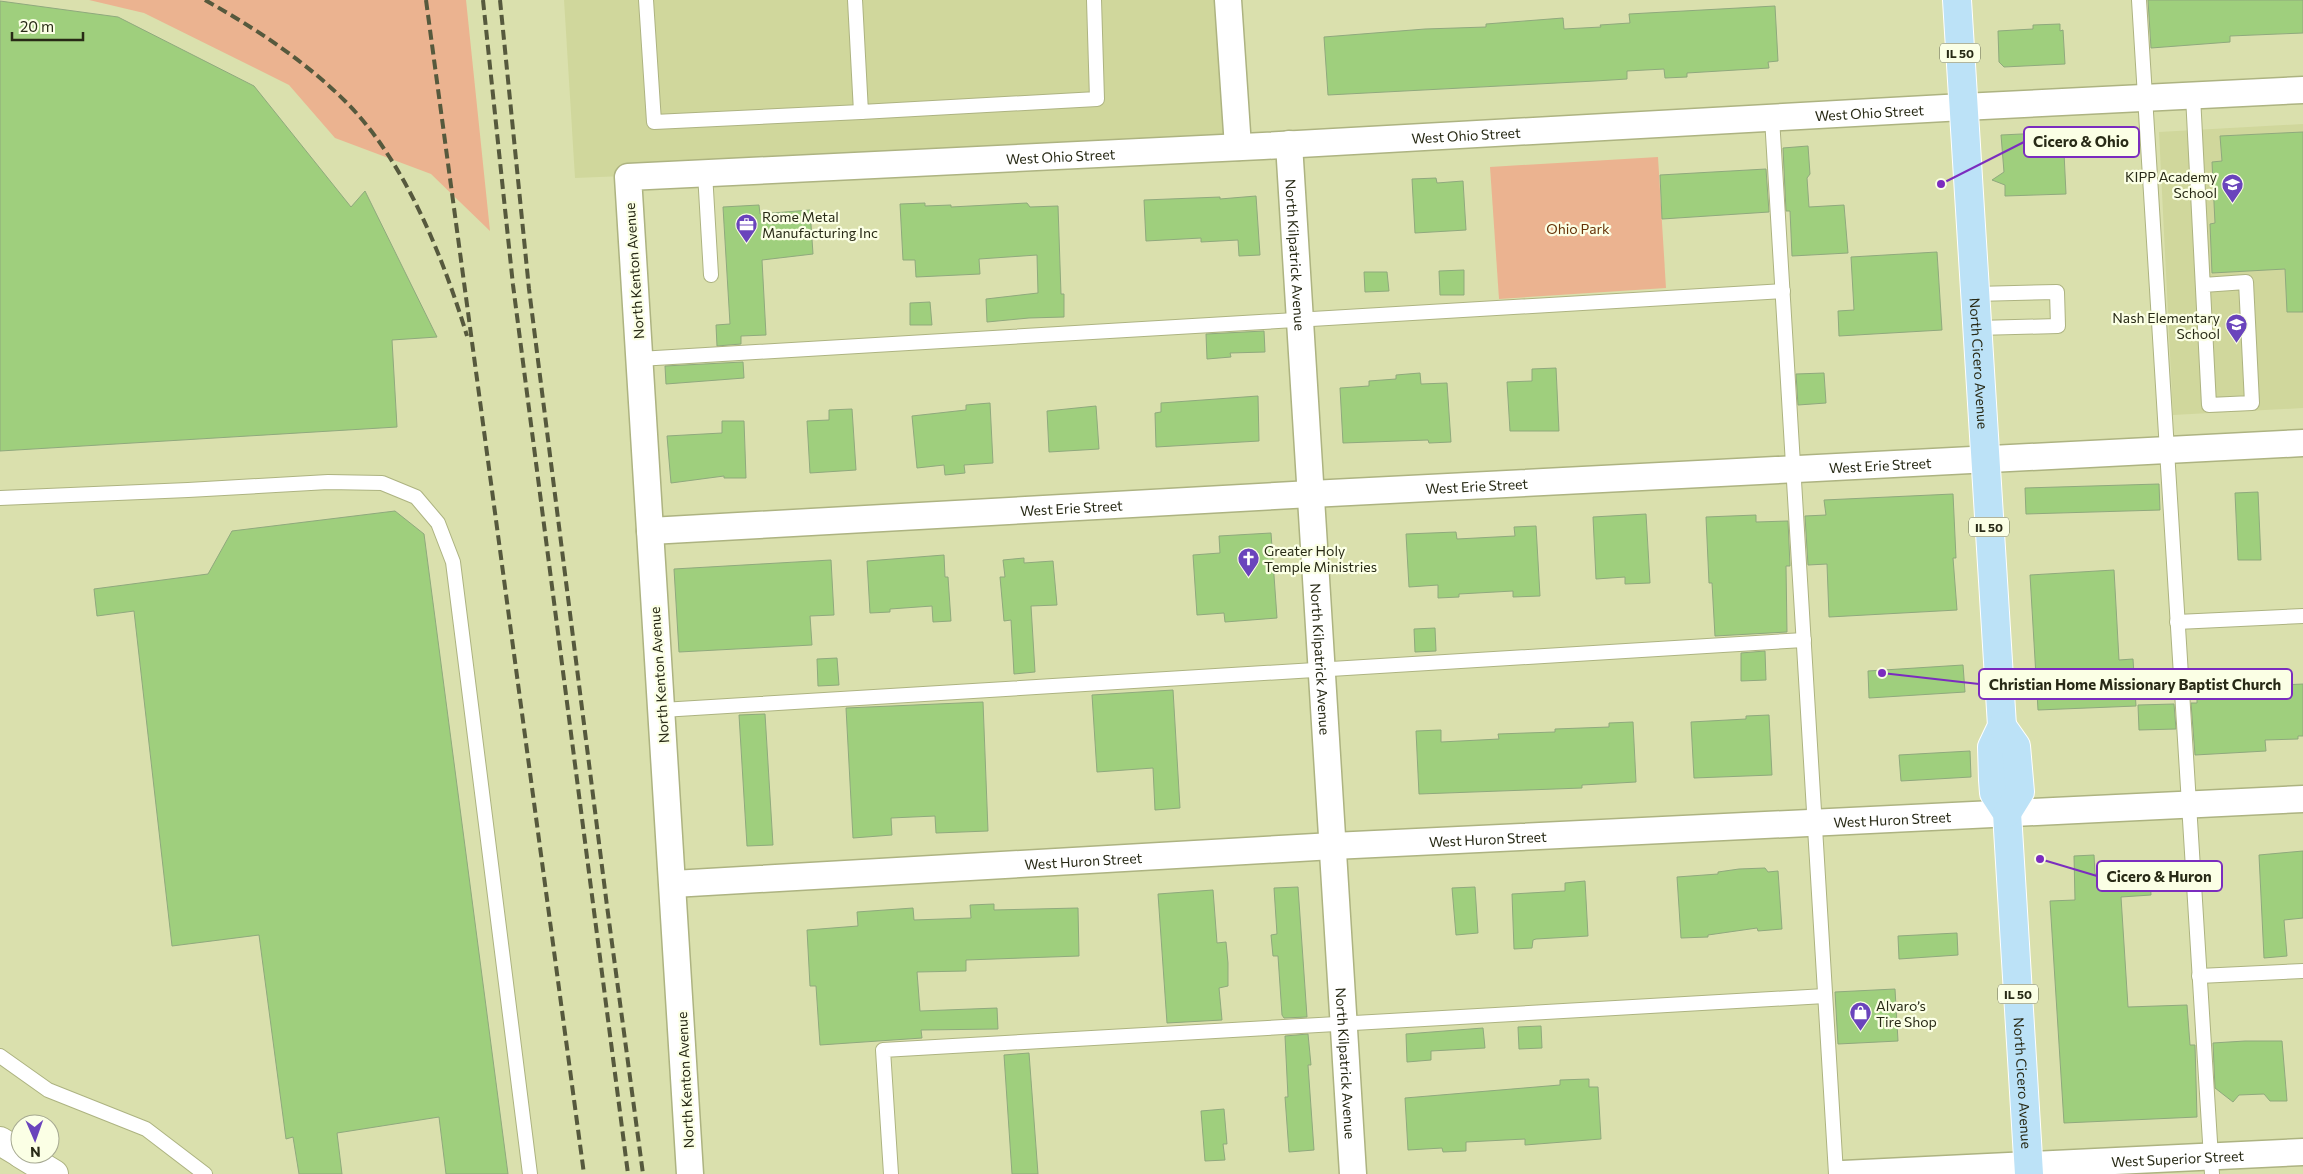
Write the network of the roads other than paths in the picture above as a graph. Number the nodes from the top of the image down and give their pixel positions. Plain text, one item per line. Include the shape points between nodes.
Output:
1 (646, 0) edge
2 (855, 0) edge
3 (1094, 0) edge
4 (1228, 0) edge
5 (1957, 0) edge
6 (2139, 0) edge
7 (2303, 90) edge
8 (2193, 96) junction
9 (2145, 98) junction
10 (1963, 106) junction
11 (861, 112) junction
12 (1772, 118) junction
13 (1289, 144) junction
14 (1238, 147) junction
15 (705, 173) junction
16 (628, 177) joint
17 (712, 274) dead end
18 (2203, 285) junction
19 (1783, 291) junction
20 (1975, 294) junction
21 (1300, 319) junction
22 (1977, 328) junction
23 (639, 359) junction
24 (2303, 444) edge
25 (2167, 450) junction
26 (1985, 460) junction
27 (1793, 469) junction
28 (1311, 494) junction
29 (0, 498) edge
30 (650, 532) junction
31 (2303, 616) edge
32 (2177, 622) junction
33 (1804, 640) junction
34 (1322, 670) junction
35 (662, 710) junction
36 (2303, 799) edge
37 (2189, 804) junction
38 (2007, 813) junction
39 (1815, 823) junction
40 (1333, 846) junction
41 (673, 884) junction
42 (2303, 970) edge
43 (2199, 976) junction
44 (1825, 996) junction
45 (1344, 1024) junction
46 (0, 1056) edge
47 (2303, 1152) edge
48 (37, 1164) edge
49 (2211, 1165) edge
50 (2029, 1169) edge
51 (54, 1174) edge
52 (205, 1174) edge
53 (530, 1174) edge
54 (690, 1174) edge
55 (891, 1174) edge
56 (1353, 1174) edge
57 (1836, 1174) edge
58 (1843, 1174) edge

1 - 11 lane via 654,122
2 - 11 lane
3 - 11 lane via 1097,100
4 - 14 street
5 - 10 main road, North Cicero Avenue / IL 50
6 - 9 lane
7 - 8 street, West Ohio Street
8 - 9 street, West Ohio Street
8 - 18 lane
9 - 10 street, West Ohio Street
9 - 25 lane
10 - 12 street, West Ohio Street
10 - 20 main road, North Cicero Avenue / IL 50
12 - 13 street, West Ohio Street
12 - 19 lane
13 - 14 street, West Ohio Street
13 - 21 street, North Kilpatrick Avenue
14 - 15 street, West Ohio Street
15 - 16 street, West Ohio Street
15 - 17 lane
16 - 23 street, North Kenton Avenue
18 - 18 lane via 2209,405 2252,402 2246,282
19 - 21 lane
19 - 27 lane
20 - 22 main road, North Cicero Avenue / IL 50
20 - 22 lane via 2057,292 2058,326
21 - 23 lane
21 - 28 street, North Kilpatrick Avenue
22 - 26 main road, North Cicero Avenue / IL 50
23 - 30 street, North Kenton Avenue
24 - 25 street, West Erie Street
25 - 26 street, West Erie Street
25 - 32 lane
26 - 27 street, West Erie Street
26 - 38 main road, North Cicero Avenue / IL 50 via 2002,726 1992,747 1993,780 1994,793
27 - 28 street, West Erie Street
27 - 33 lane
28 - 30 street, West Erie Street
28 - 34 street, North Kilpatrick Avenue
29 - 53 lane via 382,482 416,497 438,523 453,562
30 - 35 street, North Kenton Avenue
31 - 32 lane
32 - 37 lane
33 - 34 lane
33 - 39 lane
34 - 35 lane
34 - 40 street, North Kilpatrick Avenue
35 - 41 street, North Kenton Avenue
36 - 37 street, West Huron Street
37 - 38 street, West Huron Street
37 - 43 lane
38 - 39 street, West Huron Street
38 - 50 main road, North Cicero Avenue / IL 50
39 - 40 street, West Huron Street
39 - 44 lane
40 - 41 street, West Huron Street
40 - 45 street, North Kilpatrick Avenue
41 - 54 street, North Kenton Avenue
42 - 43 lane
43 - 49 lane
44 - 45 lane
44 - 57 lane
45 - 55 lane via 883,1050
45 - 56 street, North Kilpatrick Avenue
46 - 52 lane via 48,1090 146,1129
47 - 49 street, West Superior Street
48 - 51 street
49 - 50 street, West Superior Street
50 - 58 street, West Superior Street

